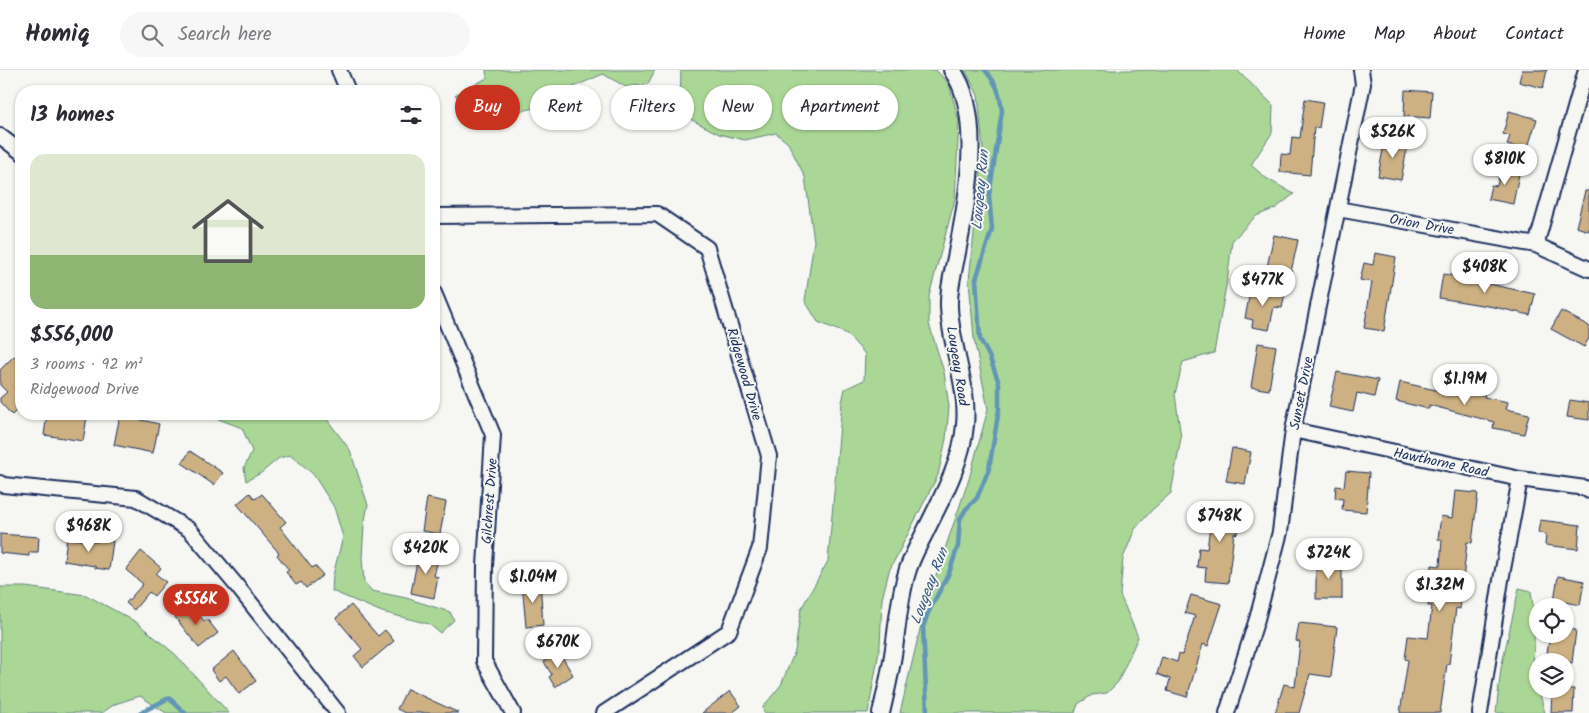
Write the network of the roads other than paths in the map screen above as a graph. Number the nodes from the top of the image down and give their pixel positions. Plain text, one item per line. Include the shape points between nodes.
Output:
1 (339, 70) edge
2 (952, 70) edge
3 (1361, 70) edge
4 (1586, 70) edge
5 (345, 85) edge
6 (0, 136) edge
7 (15, 147) edge
8 (1338, 208) junction
9 (440, 216) edge
10 (1536, 245) junction
11 (1589, 269) edge
12 (440, 307) edge
13 (1293, 430) junction
14 (1520, 478) junction
15 (0, 483) edge
16 (1589, 491) edge
17 (338, 713) edge
18 (514, 713) edge
19 (604, 713) edge
20 (881, 713) edge
21 (1227, 713) edge
22 (1480, 713) edge

1 - 5 street
2 - 20 street, Lougeay Road via 964,92 971,151 967,203 949,305 965,397 965,426 949,481 906,575
3 - 8 street, Sunset Drive via 1364,84
4 - 10 street
6 - 7 street
8 - 10 street, Orion Drive
8 - 13 street, Sunset Drive
9 - 19 street, Ridgewood Drive via 658,214 707,248 769,456 760,548 729,631
10 - 11 street, Orion Drive
12 - 18 street, Gilchrest Drive via 494,435 485,566 484,661
13 - 14 street, Hawthorne Road
13 - 21 street, Sunset Drive via 1280,532
14 - 16 street, Hawthorne Road
14 - 22 street
15 - 17 street via 136,498 190,530

